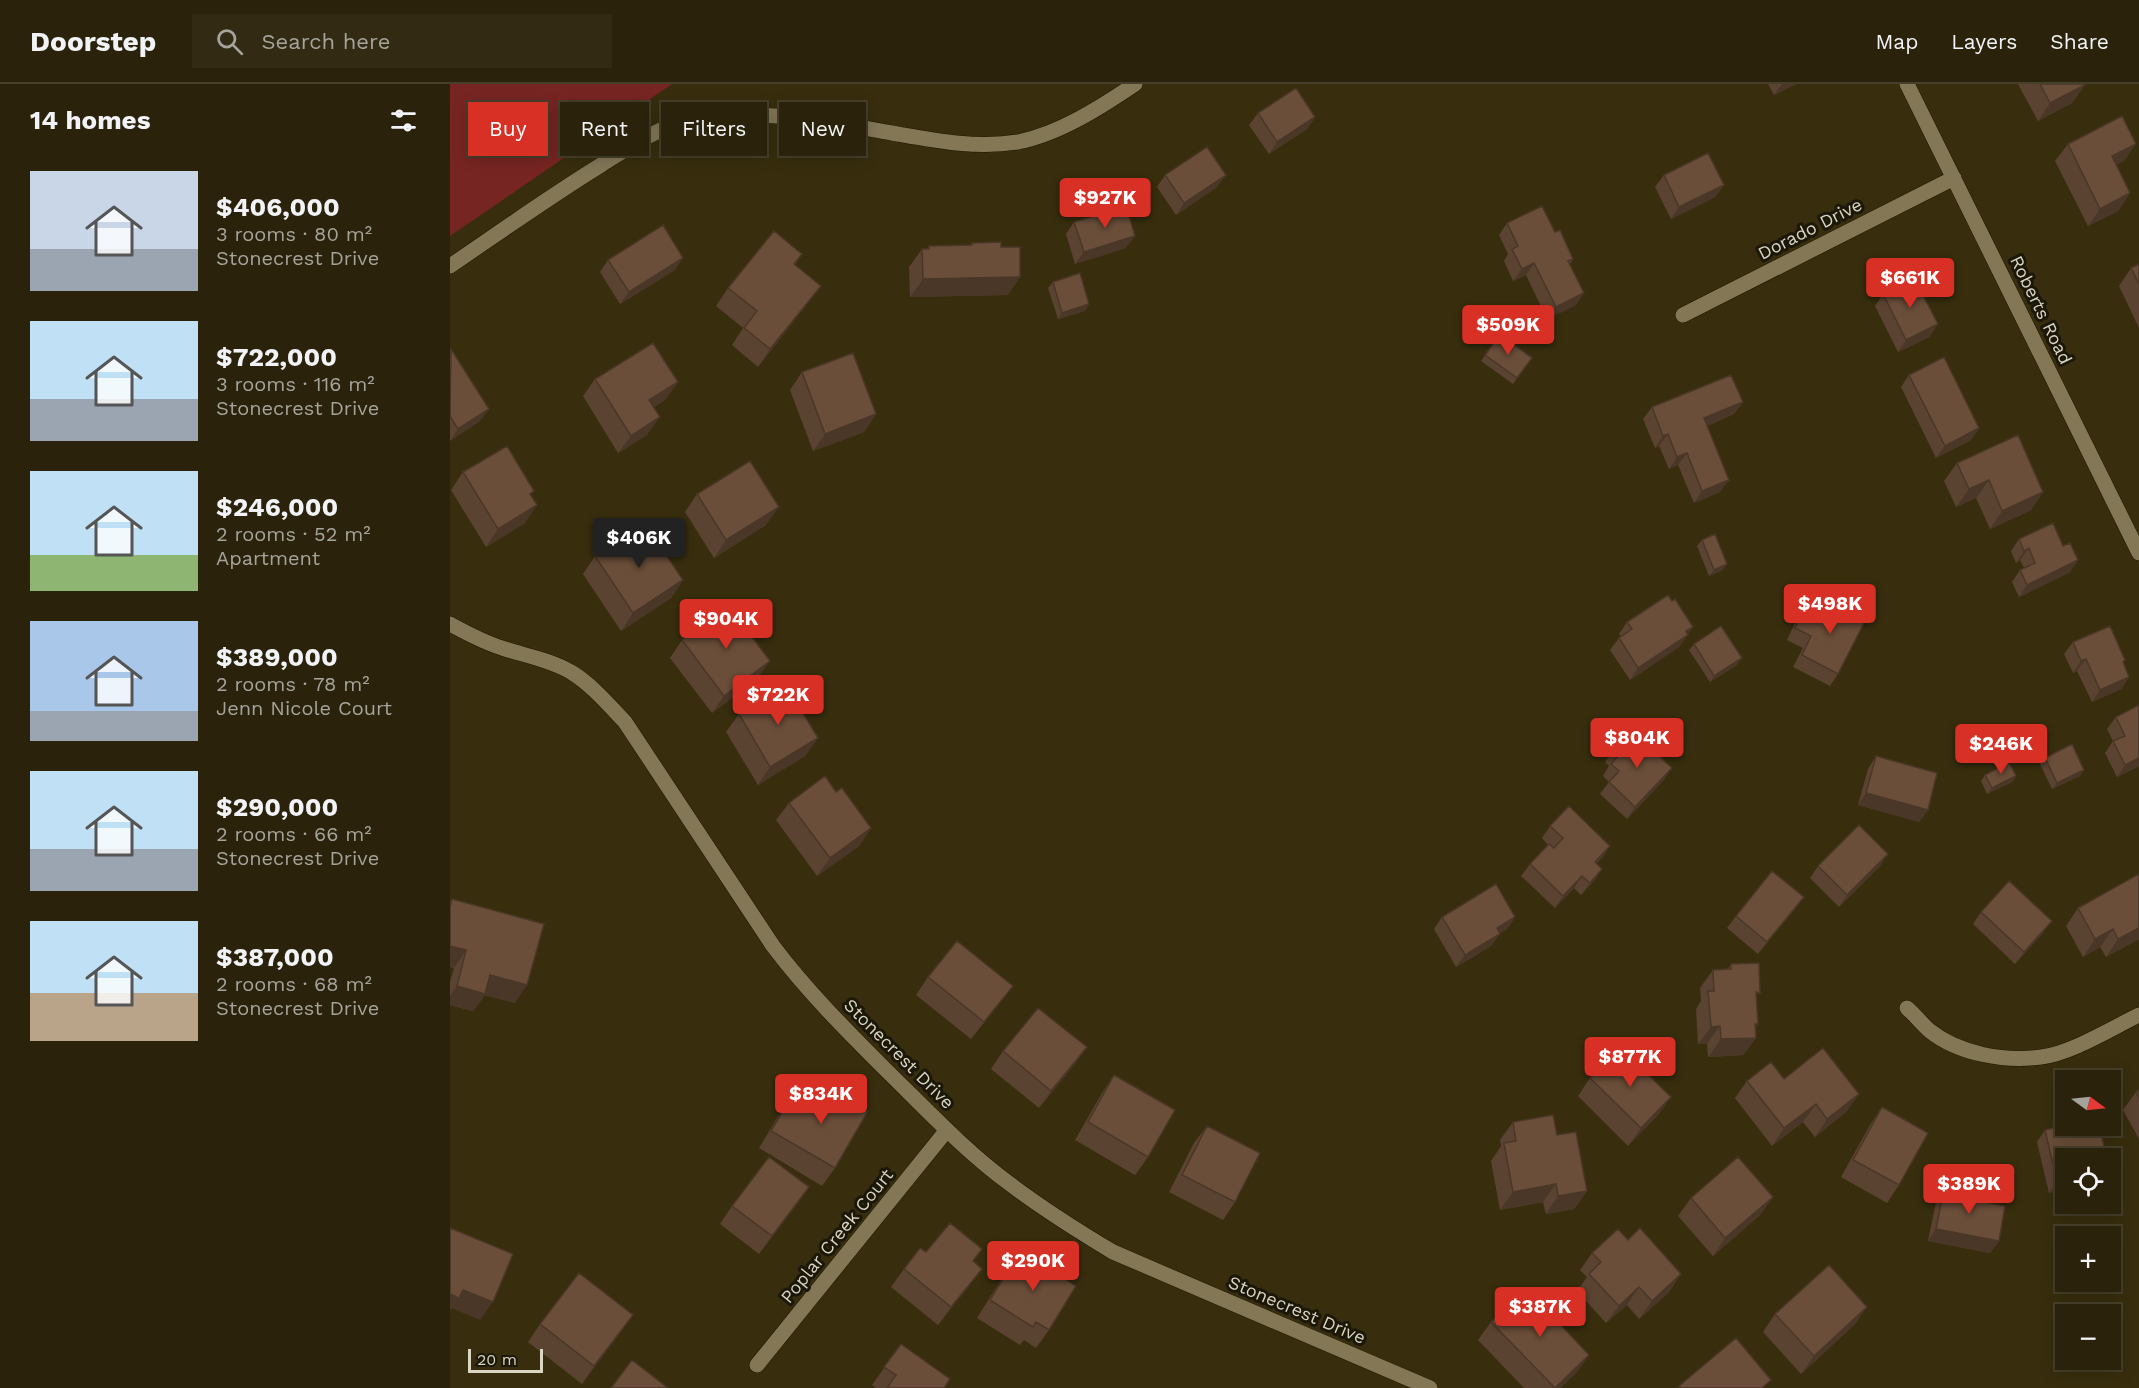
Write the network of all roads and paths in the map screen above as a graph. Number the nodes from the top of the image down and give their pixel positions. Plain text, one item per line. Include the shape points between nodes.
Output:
1 (1135, 84) edge
2 (1908, 84) edge
3 (1954, 178) junction
4 (450, 266) edge
5 (1683, 315) dead end
6 (2139, 553) edge
7 (450, 624) edge
8 (1907, 1008) dead end
9 (2139, 1015) edge
10 (947, 1130) junction
11 (758, 1365) dead end
12 (1430, 1388) edge

1 - 4 street via 1102,107 1058,129 1018,142 941,141 803,118 752,114 692,120 645,137
2 - 3 street, Roberts Road
3 - 5 street, Dorado Drive
3 - 6 street, Roberts Road
7 - 10 street, Stonecrest Drive via 475,638 540,658 570,672 596,691 625,722 799,980
8 - 9 street via 1949,1042 1973,1052 2007,1057 2042,1057 2074,1047
10 - 11 street, Poplar Creek Court
10 - 12 street, Stonecrest Drive via 1009,1184 1113,1252

